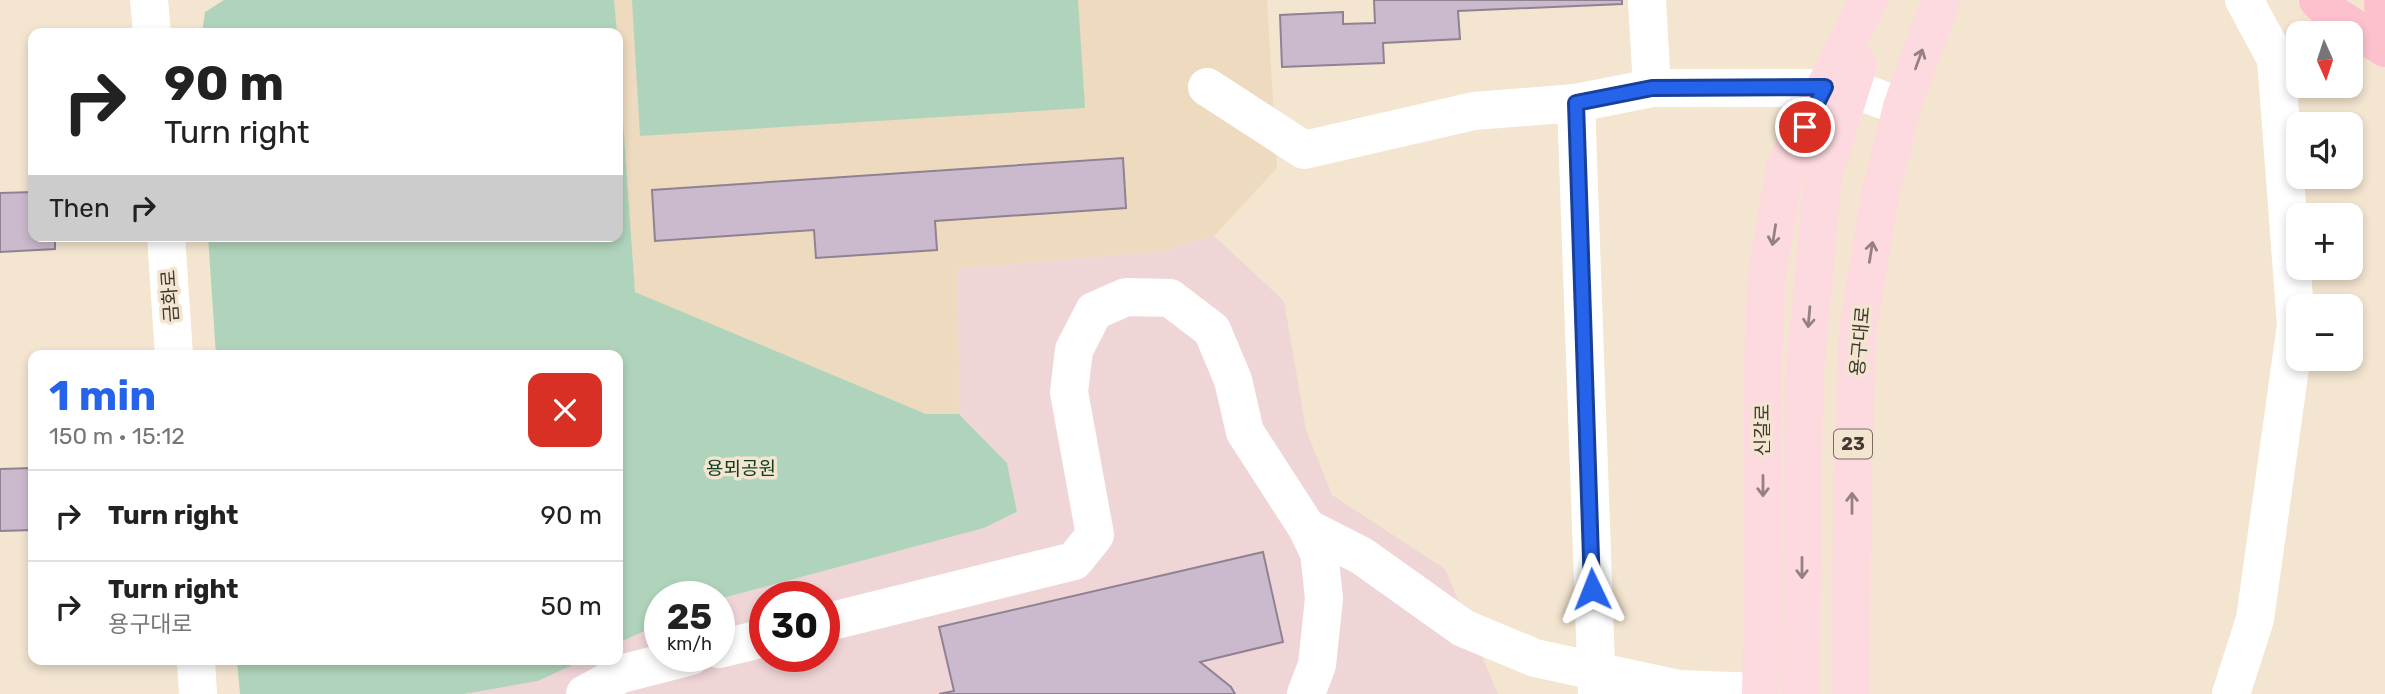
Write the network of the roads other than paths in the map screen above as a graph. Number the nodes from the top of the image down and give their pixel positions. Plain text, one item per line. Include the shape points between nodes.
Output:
1 (149, 0) edge
2 (1647, 0) edge
3 (1870, 0) edge
4 (1880, 0) edge
5 (1941, 0) edge
6 (2244, 0) edge
7 (2383, 0) edge
8 (2324, 6) edge
9 (152, 28) edge
10 (2385, 35) edge
11 (2385, 48) edge
12 (1207, 87) dead end
13 (1652, 88) junction
14 (1838, 88) junction
15 (1576, 103) junction
16 (1902, 107) junction
17 (166, 242) edge
18 (174, 350) edge
19 (1307, 528) junction
20 (840, 619) edge
21 (196, 665) edge
22 (644, 668) edge
23 (1596, 682) edge
24 (1761, 693) edge
25 (198, 694) edge
26 (585, 694) edge
27 (1306, 694) edge
28 (1801, 694) edge
29 (1851, 694) edge
30 (2231, 694) edge

1 - 9 street
2 - 13 street
3 - 14 main road
4 - 14 main road
16 -> 5 main road, 용구대로 / 23
6 - 30 street via 2276,59 2296,325 2255,619
7 - 10 highway
8 - 11 highway
12 - 15 street via 1304,150 1474,111
13 - 14 street
13 - 15 street
14 - 16 street
14 -> 24 main road, 신갈로 via 1785,167 1766,283
14 -> 28 main road via 1823,176 1804,379
15 - 23 street
29 -> 16 main road, 용구대로 / 23 via 1858,329 1880,195
17 - 18 street, 금화로
19 - 20 street via 1245,432 1233,380 1212,330 1170,298 1126,297 1094,311 1074,350 1069,392 1095,534 1074,561
19 - 23 street via 1363,556 1463,628
19 - 27 street via 1319,554 1324,598 1317,664
21 - 25 street
22 - 26 street via 621,674
23 - 24 street

